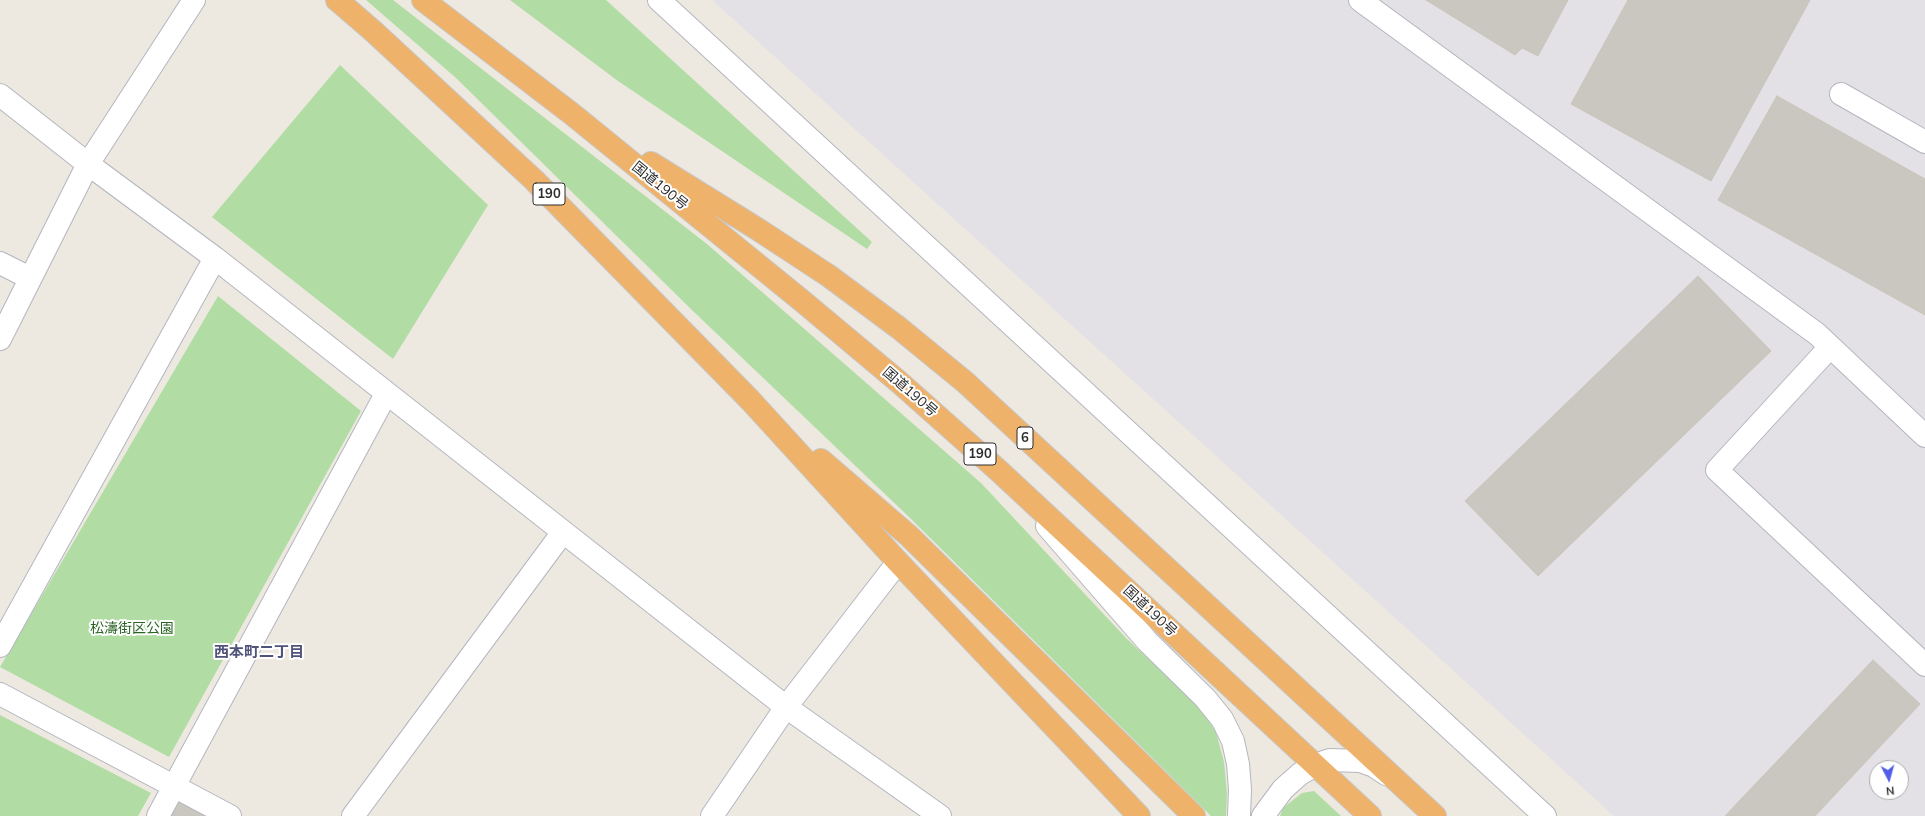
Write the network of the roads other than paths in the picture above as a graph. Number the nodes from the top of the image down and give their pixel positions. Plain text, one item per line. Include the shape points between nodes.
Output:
1 (194, 0) edge
2 (337, 0) edge
3 (424, 0) edge
4 (659, 0) edge
5 (1360, 0) edge
6 (1841, 94) dead end
7 (0, 95) edge
8 (572, 114) junction
9 (1925, 142) edge
10 (88, 164) junction
11 (215, 258) junction
12 (0, 263) edge
13 (30, 278) junction
14 (0, 339) edge
15 (1830, 347) junction
16 (386, 394) junction
17 (750, 400) junction
18 (1925, 436) edge
19 (999, 471) junction
20 (563, 532) junction
21 (898, 562) junction
22 (0, 646) edge
23 (1925, 665) edge
24 (0, 694) edge
25 (786, 707) junction
26 (1315, 764) junction
27 (1397, 781) junction
28 (174, 786) junction
29 (158, 816) edge
30 (230, 816) edge
31 (353, 816) edge
32 (712, 816) edge
33 (940, 816) edge
34 (1139, 816) edge
35 (1194, 816) edge
36 (1239, 816) edge
37 (1263, 816) edge
38 (1370, 816) edge
39 (1436, 816) edge
40 (1545, 816) edge

1 - 10 street
2 - 17 highway, 190 via 373,30 534,180
3 - 8 highway, 国道190号 / 190
4 - 40 street
5 - 15 street via 1817,334
6 - 9 street
7 - 10 street
8 - 19 highway, 国道190号 / 190 via 801,300
8 - 27 highway, 6 via 829,276 966,382
10 - 11 street
10 - 13 street
11 - 16 street
11 - 22 street
12 - 13 street
13 - 14 street
15 - 18 street
15 - 23 street via 1717,470
16 - 20 street
16 - 28 street
17 - 21 highway, 190
17 - 35 highway via 909,536
19 - 26 highway, 国道190号 / 190
19 - 36 street via 1147,641 1205,698 1222,719 1233,741 1238,764
20 - 25 street
20 - 31 street
21 - 25 street
21 - 34 highway, 190
24 - 28 street
25 - 32 street
25 - 33 street
26 - 27 street via 1330,760 1360,761 1374,766
26 - 37 street via 1283,789
26 - 38 highway, 国道190号 / 190
27 - 39 highway, 6
28 - 29 street
28 - 30 street

